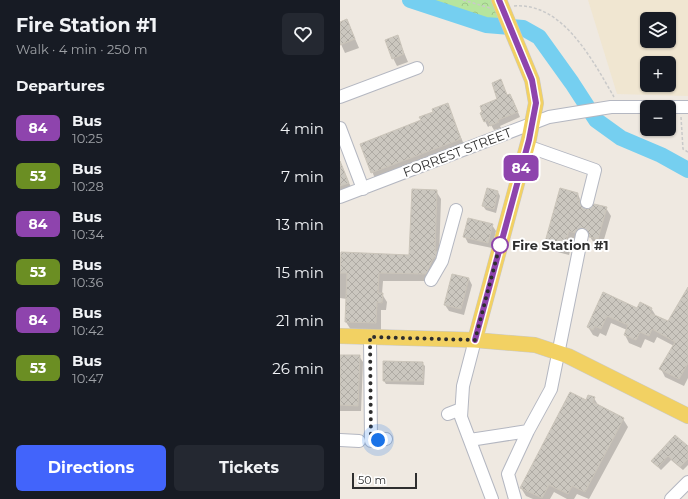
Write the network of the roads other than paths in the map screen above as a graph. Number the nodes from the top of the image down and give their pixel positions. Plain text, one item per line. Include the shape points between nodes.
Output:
1 (502, 8) edge
2 (416, 68) dead end
3 (340, 97) edge
4 (640, 107) edge
5 (533, 122) junction
6 (340, 128) edge
7 (527, 146) junction
8 (362, 189) junction
9 (340, 197) edge
10 (587, 202) dead end
11 (456, 210) dead end
12 (582, 235) dead end
13 (431, 280) dead end
14 (340, 336) edge
15 (370, 337) junction
16 (475, 340) junction
17 (558, 352) junction
18 (461, 410) junction
19 (448, 414) dead end
20 (688, 416) edge
21 (528, 431) junction
22 (386, 439) dead end
23 (340, 440) edge
24 (470, 440) junction
25 (359, 441) dead end
26 (688, 482) edge
27 (492, 499) edge
28 (514, 499) edge
29 (671, 499) edge

1 - 5 main road via 535,88
2 - 3 street
4 - 5 street, FORREST STREET via 617,107 573,113
5 - 7 main road
5 - 8 street, FORREST STREET
6 - 8 street
7 - 10 street via 595,170
7 - 16 main road
8 - 9 street, FORREST STREET
11 - 13 street via 442,261
12 - 17 street
14 - 15 main road
15 - 16 main road
15 - 22 street via 371,441
16 - 17 main road via 521,343
16 - 18 street via 462,386
17 - 20 main road
17 - 21 street via 551,389
18 - 19 street
18 - 24 street via 461,417
21 - 24 street
21 - 28 street via 508,474
23 - 25 street
24 - 27 street
26 - 29 street

